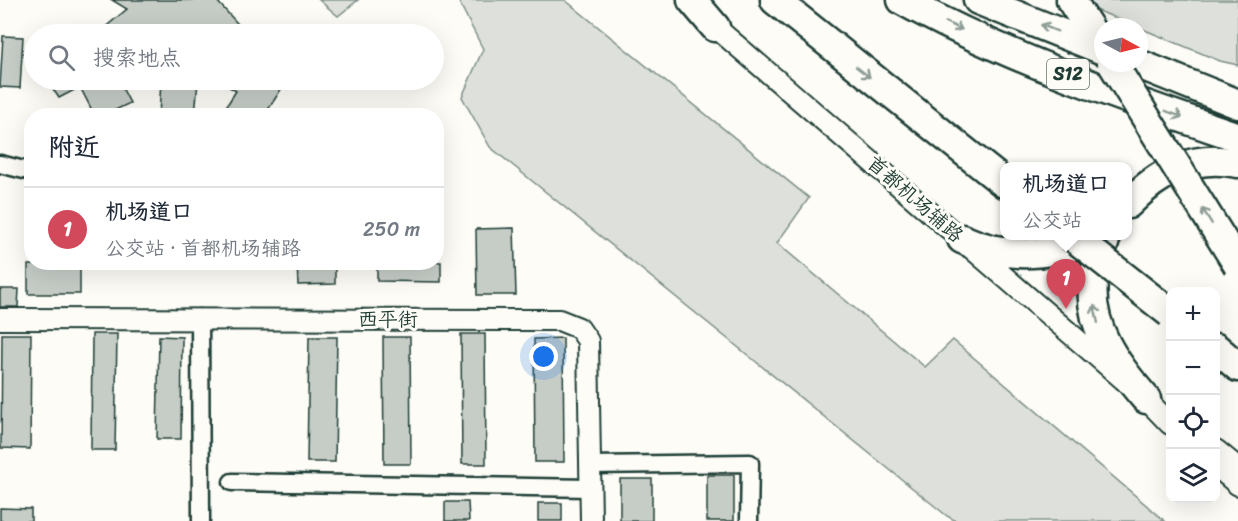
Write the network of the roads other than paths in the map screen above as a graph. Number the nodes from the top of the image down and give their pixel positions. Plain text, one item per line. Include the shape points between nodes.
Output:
1 (683, 0) edge
2 (692, 0) edge
3 (775, 0) edge
4 (902, 0) edge
5 (978, 0) edge
6 (1071, 0) edge
7 (715, 27) junction
8 (1094, 35) edge
9 (1094, 45) edge
10 (1148, 68) edge
11 (1118, 72) edge
12 (1238, 104) edge
13 (1238, 137) edge
14 (1238, 163) edge
15 (0, 164) edge
16 (24, 170) edge
17 (1000, 179) edge
18 (1132, 200) edge
19 (962, 239) junction
20 (1077, 240) edge
21 (1092, 240) edge
22 (1104, 240) edge
23 (1238, 265) edge
24 (1166, 310) edge
25 (200, 318) junction
26 (0, 319) edge
27 (1220, 352) edge
28 (1238, 367) edge
29 (1146, 399) junction
30 (1166, 414) edge
31 (1166, 420) edge
32 (1220, 454) edge
33 (590, 465) junction
34 (1238, 468) edge
35 (1220, 470) edge
36 (232, 482) dead end
37 (1238, 485) edge
38 (590, 488) junction
39 (201, 521) edge
40 (591, 521) edge
41 (749, 521) edge

1 - 7 street, 首都机场辅路
2 - 7 highway
3 -> 17 highway
4 -> 13 highway, S12 via 1005,49
9 -> 5 highway, S12
6 - 8 highway
7 - 19 street, 首都机场辅路
10 - 12 highway
23 -> 11 highway, bridge
14 - 18 highway via 1215,161 1181,166 1152,180
15 - 16 street
19 - 21 highway via 992,250 1034,254
19 - 29 street, 首都机场辅路
20 - 24 highway, bridge
29 -> 22 highway via 1111,357 1095,314 1094,275
25 - 26 street, 西平街
25 - 33 street, 西平街 via 559,320 579,328 588,341
25 - 39 street
27 - 28 highway
29 - 30 street, 首都机场辅路
29 - 31 street, 首都机场辅路
32 - 34 street
33 - 38 street, 西平街
33 - 41 street via 750,463
35 - 37 street
36 - 38 street
38 - 40 street, 西平街

